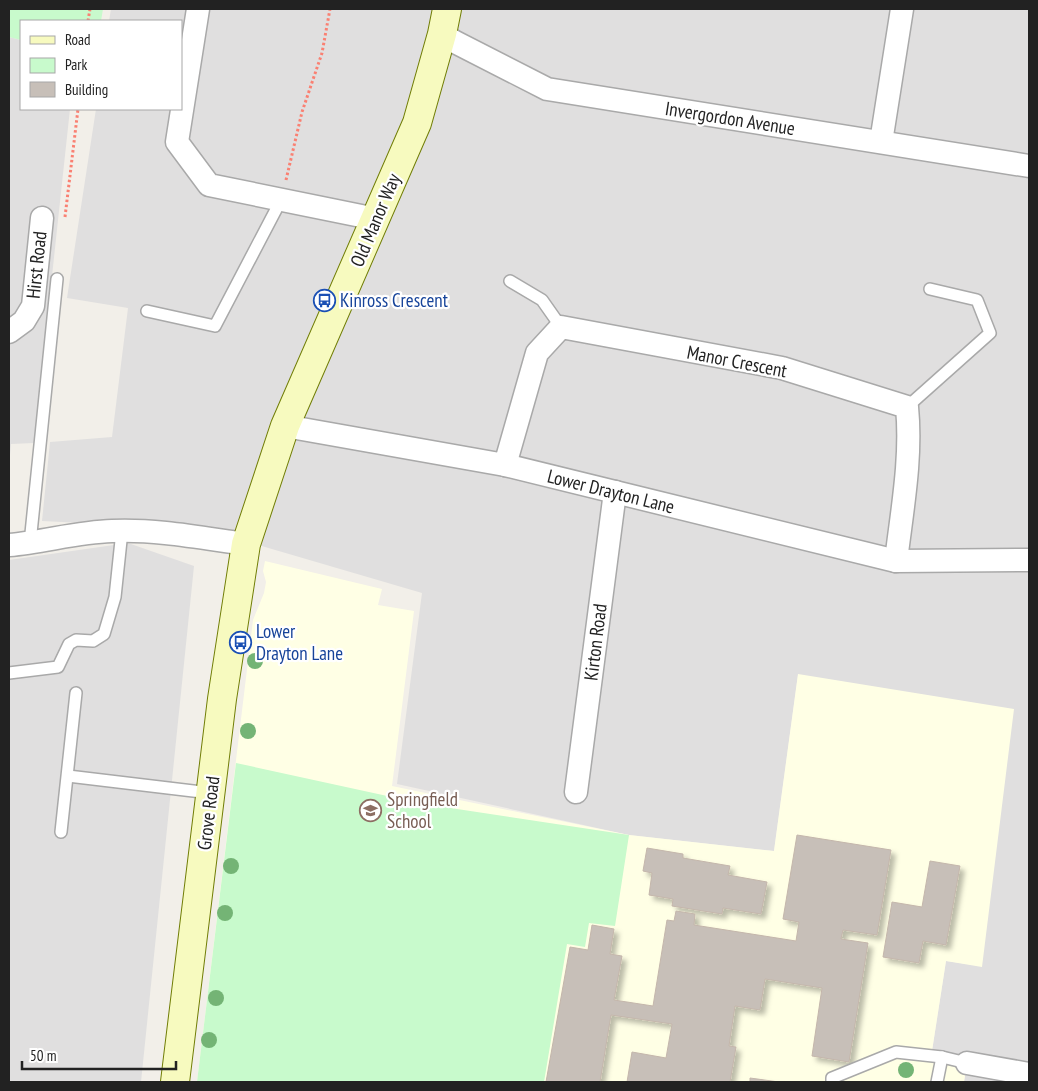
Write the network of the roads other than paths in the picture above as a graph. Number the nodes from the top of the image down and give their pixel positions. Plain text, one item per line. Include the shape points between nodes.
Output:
1 (198, 9) edge
2 (902, 9) edge
3 (445, 21) edge
4 (881, 142) junction
5 (1029, 166) edge
6 (281, 200) junction
7 (42, 218) dead end
8 (376, 220) junction
9 (57, 279) dead end
10 (510, 281) dead end
11 (930, 288) dead end
12 (147, 311) dead end
13 (561, 327) junction
14 (9, 332) edge
15 (907, 407) junction
16 (285, 426) junction
17 (505, 465) junction
18 (615, 492) junction
19 (122, 531) junction
20 (20, 544) edge
21 (246, 544) junction
22 (1029, 560) edge
23 (896, 561) junction
24 (9, 673) edge
25 (76, 693) dead end
26 (68, 776) junction
27 (576, 792) dead end
28 (210, 793) junction
29 (61, 832) dead end
30 (942, 1057) junction
31 (968, 1063) joint
32 (1029, 1074) edge
33 (174, 1082) edge
34 (832, 1082) edge
35 (937, 1082) edge

1 - 6 street via 177,142 208,185
2 - 4 street
3 - 4 street, Invergordon Avenue via 455,42 547,89
3 - 8 street, Old Manor Way via 417,123
4 - 5 street, Invergordon Avenue
6 - 8 street
6 - 12 lane via 215,326
7 - 14 street, Hirst Road via 33,306 24,321
8 - 16 street, Old Manor Way
9 - 20 lane
10 - 13 lane via 542,300
11 - 15 lane via 977,300 990,333
13 - 15 street, Manor Crescent via 782,368
13 - 17 street via 536,353
15 - 23 street via 906,474
16 - 17 street, Lower Drayton Lane
16 - 21 street
17 - 18 street, Lower Drayton Lane
18 - 23 street, Lower Drayton Lane
18 - 27 street, Kirton Road
19 - 20 street via 79,533
19 - 21 street via 144,530
19 - 24 lane via 114,597 104,634 93,640 76,640 68,644 58,667
21 - 28 street, Grove Road
22 - 23 street, Lower Drayton Lane
25 - 26 lane
26 - 28 lane
26 - 29 lane
28 - 33 street, Grove Road
30 - 31 lane
30 - 34 lane via 896,1052 832,1078
30 - 35 lane
31 - 32 street

